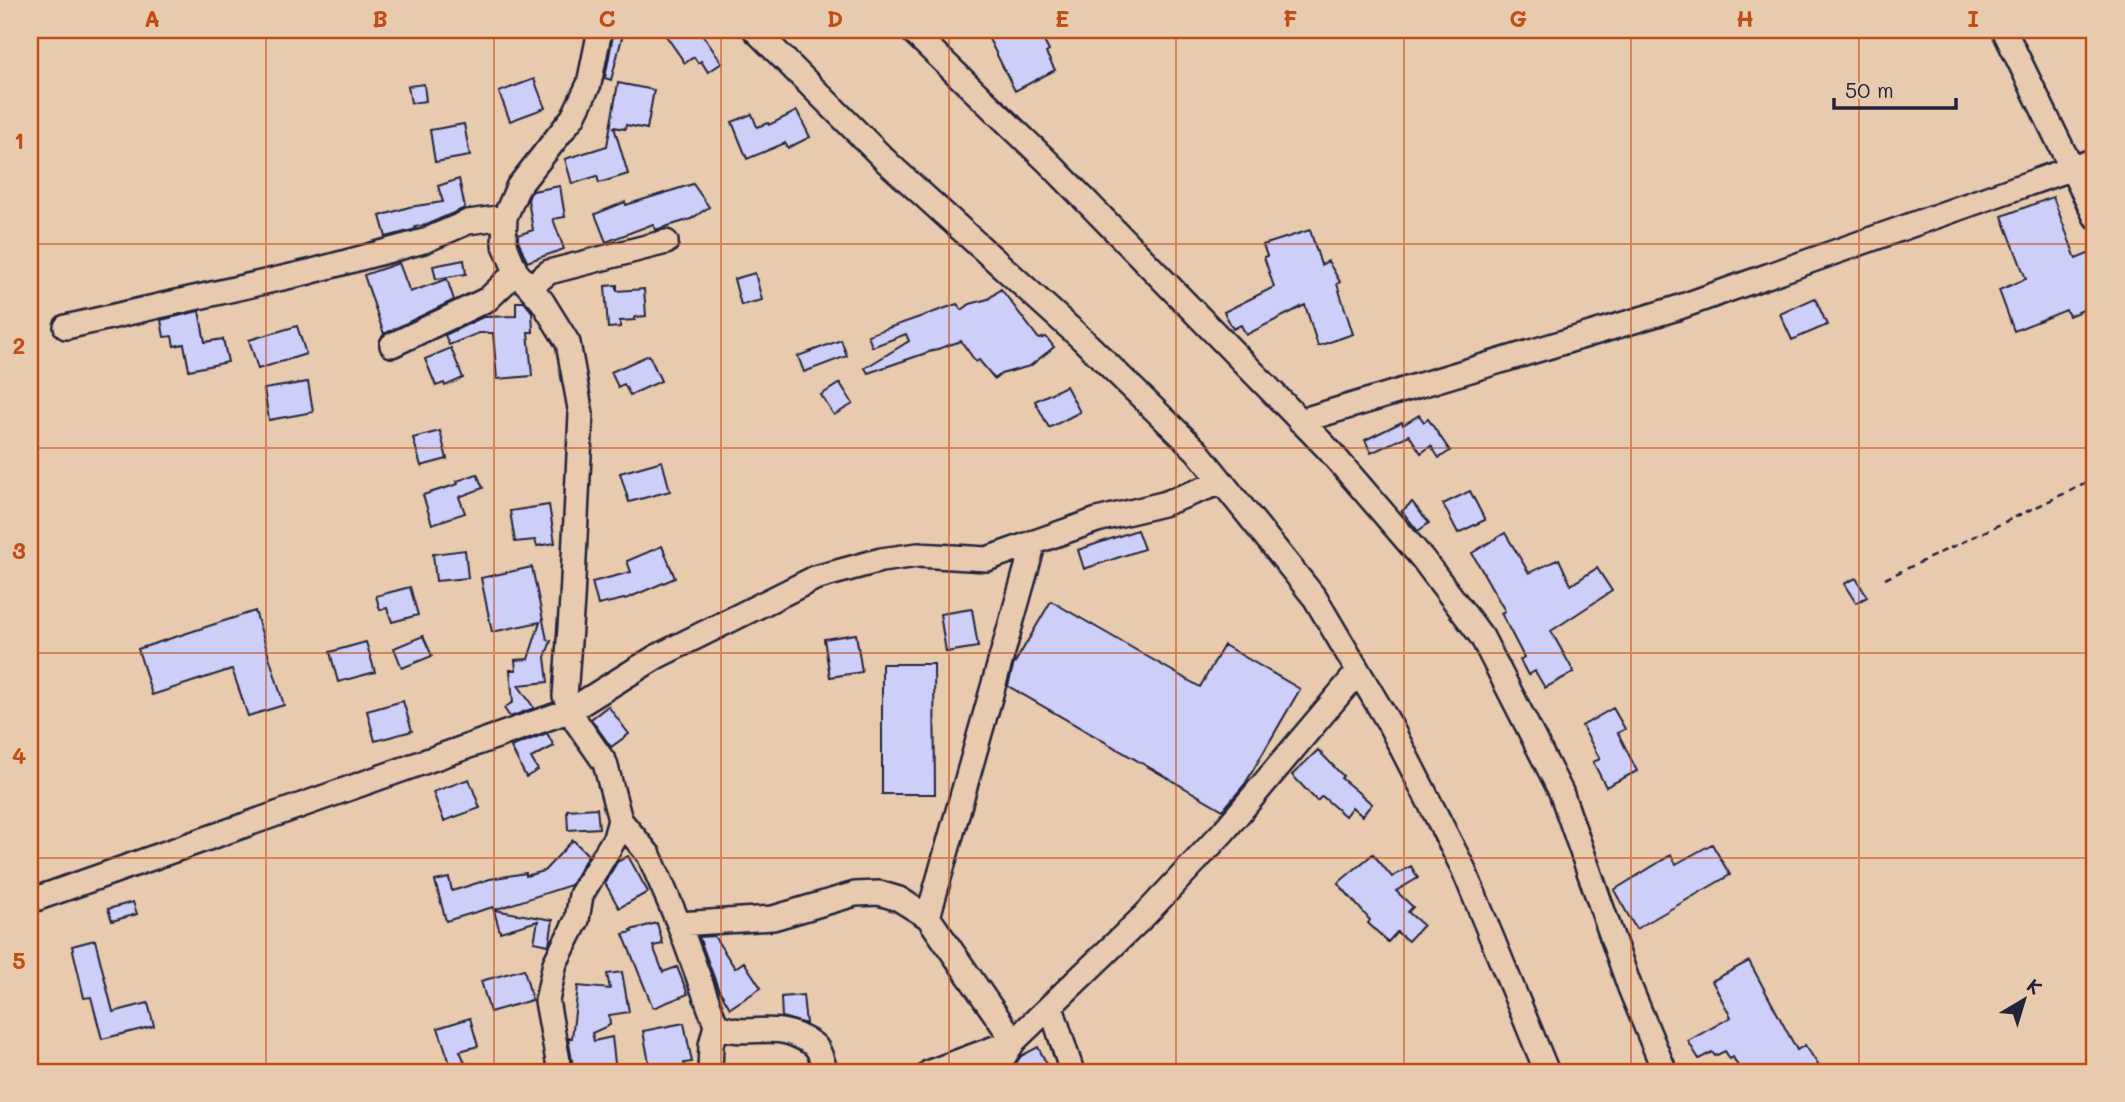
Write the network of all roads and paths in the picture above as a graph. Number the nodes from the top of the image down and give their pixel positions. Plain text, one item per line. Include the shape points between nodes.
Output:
1 (600, 30) edge
2 (755, 30) edge
3 (2004, 30) edge
4 (916, 31) edge
5 (2095, 160) edge
6 (2071, 168) junction
7 (2095, 216) edge
8 (505, 217) junction
9 (666, 242) dead end
10 (523, 280) junction
11 (66, 327) dead end
12 (392, 345) dead end
13 (1300, 421) junction
14 (2095, 479) edge
15 (1222, 482) junction
16 (1034, 542) junction
17 (1885, 579) dead end
18 (1358, 672) junction
19 (571, 710) junction
20 (620, 820) junction
21 (30, 901) edge
22 (928, 917) junction
23 (680, 924) junction
24 (1051, 1007) junction
25 (716, 1025) junction
26 (1014, 1041) junction
27 (560, 1072) edge
28 (710, 1072) edge
29 (826, 1072) edge
30 (930, 1072) edge
31 (994, 1072) edge
32 (1072, 1072) edge
33 (1547, 1072) edge
34 (1665, 1072) edge

1 - 8 street via 589,84 573,117 518,187
2 - 15 street via 888,163 1197,450
3 - 6 street
4 - 13 street
5 - 6 street
6 - 7 street
6 - 13 street via 1674,309
8 - 10 street via 504,243
8 - 11 street via 468,222 424,241 309,272
9 - 10 street
10 - 12 street
10 - 19 street via 568,343 581,414 565,696
13 - 34 street via 1422,558 1482,637 1561,792 1630,988
14 - 17 path
15 - 16 street
15 - 18 street via 1315,598
16 - 19 street via 987,559 918,555 815,578 656,657
16 - 22 street
18 - 24 street via 1223,832
18 - 33 street via 1462,868
19 - 20 street via 605,763
19 - 21 street
20 - 23 street via 649,855
20 - 27 street via 615,838 581,895 577,920 555,963 547,1001
22 - 23 street via 899,899 878,893 855,894 773,918
22 - 26 street
23 - 25 street
24 - 26 street
24 - 32 street
25 - 28 street
25 - 29 street via 740,1032 774,1029 792,1033 816,1046
26 - 30 street
26 - 31 street

